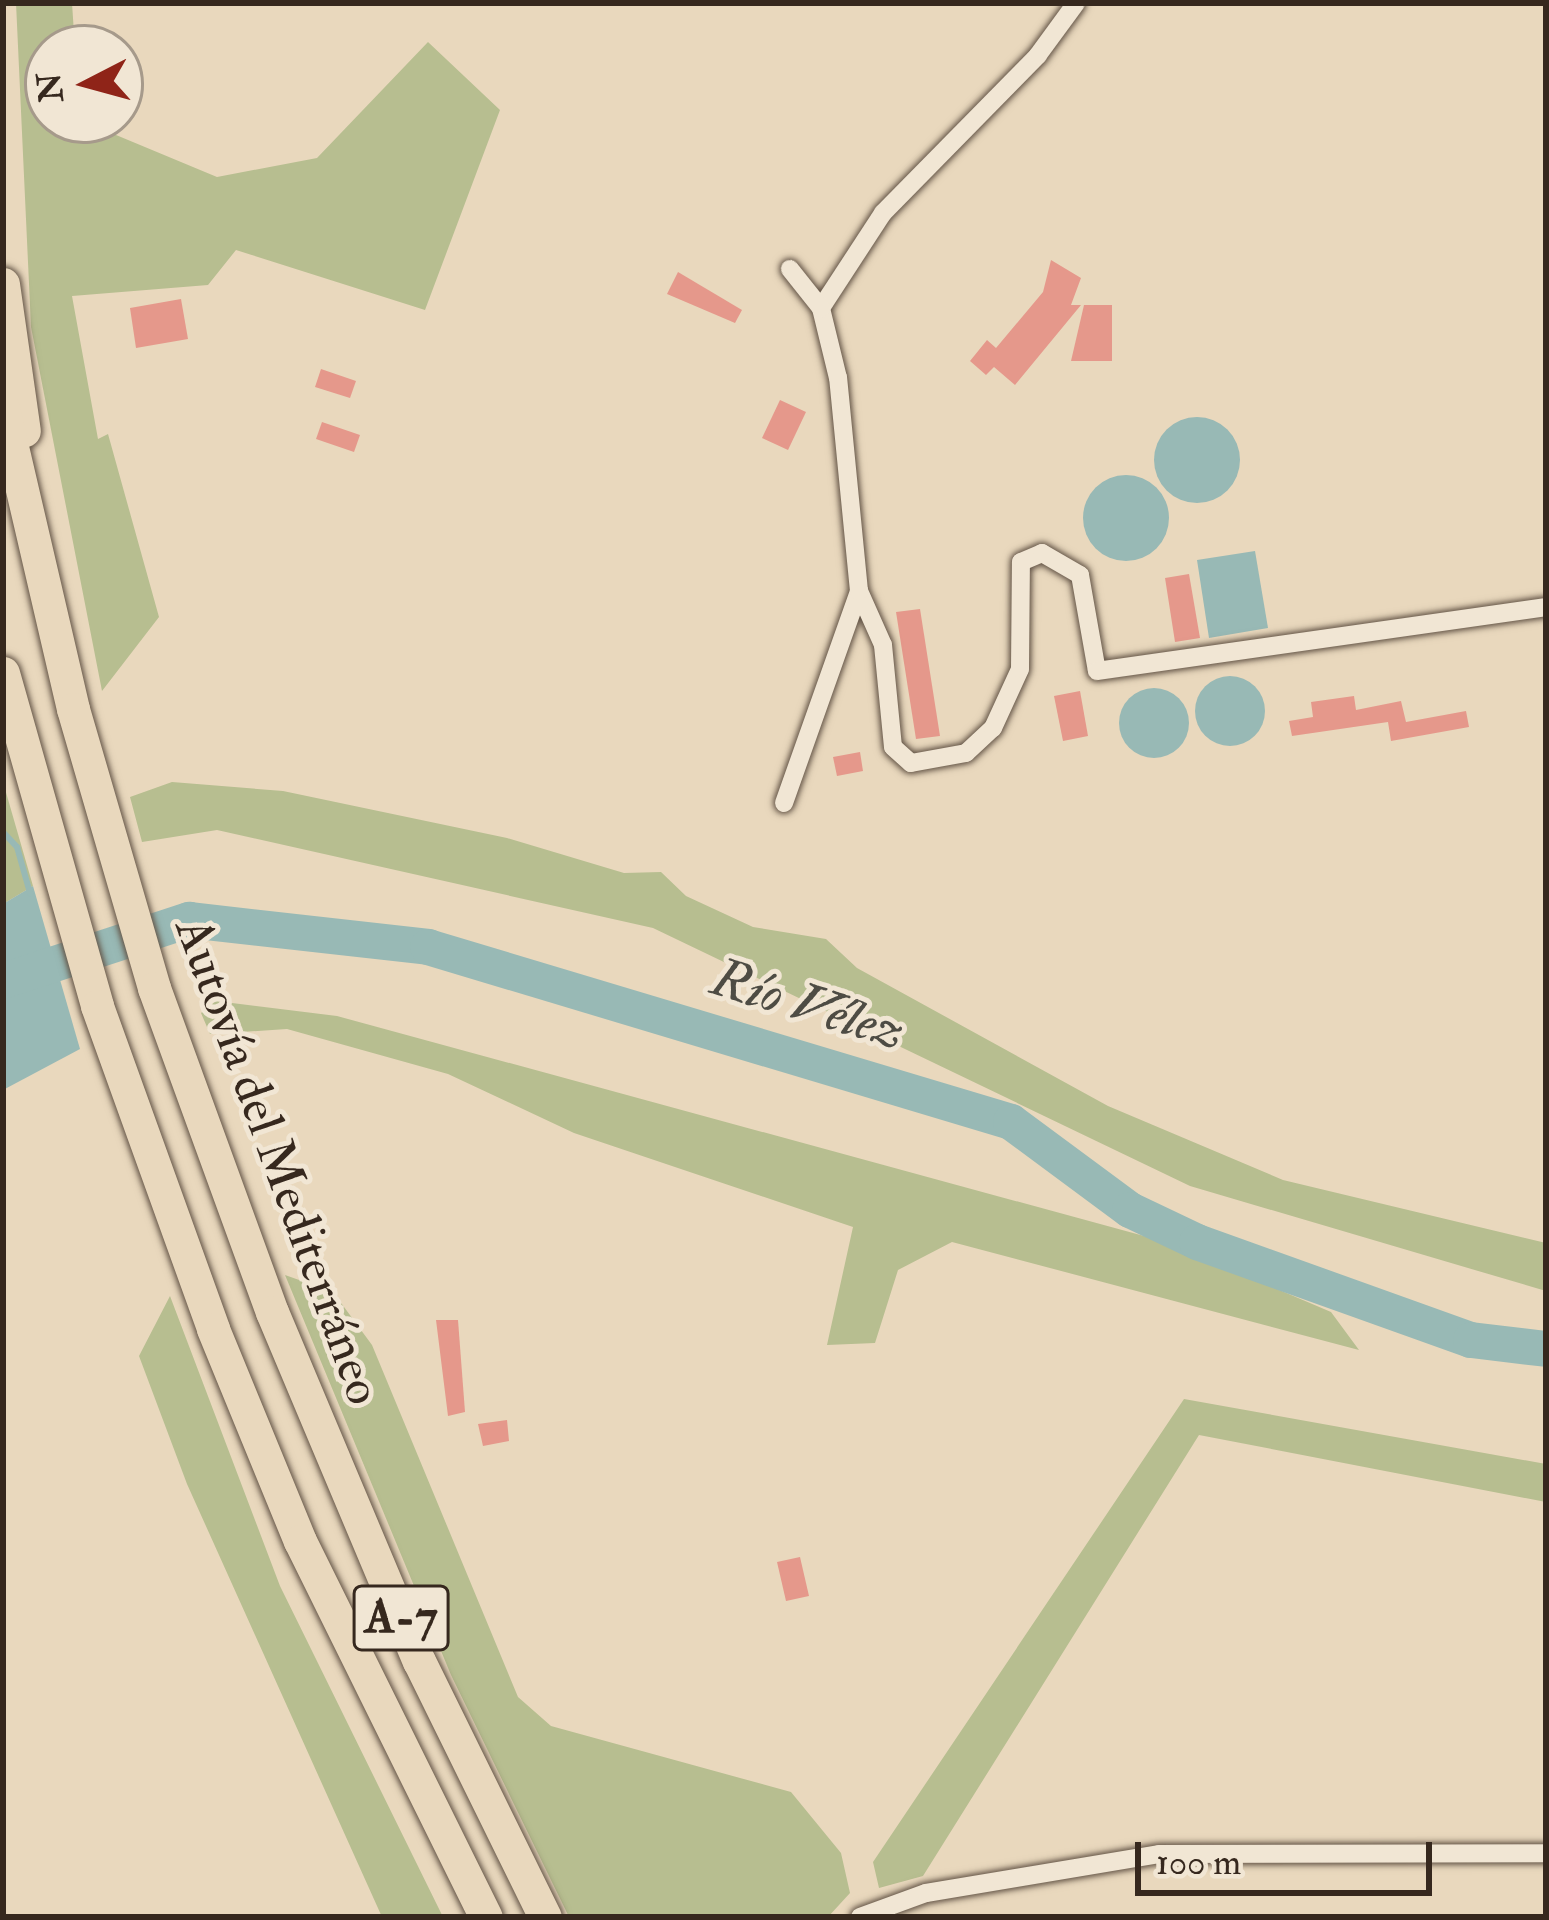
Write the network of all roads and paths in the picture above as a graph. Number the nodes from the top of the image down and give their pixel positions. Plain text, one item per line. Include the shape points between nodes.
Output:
1 (1076, 3) edge
2 (790, 269) dead end
3 (3, 284) edge
4 (820, 308) junction
5 (3, 408) edge
6 (859, 591) junction
7 (1546, 607) edge
8 (56, 641) junction
9 (3, 674) edge
10 (3, 686) edge
11 (16, 730) junction
12 (784, 802) dead end
13 (1546, 1853) edge
14 (486, 1917) edge
15 (545, 1917) edge
16 (860, 1917) edge

1 - 4 street via 1038,55 883,213
2 - 4 street
3 - 8 highway
4 - 6 street via 838,378
5 - 8 highway, Autovía del Mediterráneo / A-7
6 - 7 street via 883,646 893,747 911,763 966,754 1008,702 1025,640 1021,562 1042,553 1080,575 1097,671
6 - 12 street
8 - 15 highway, Autovía del Mediterráneo / A-7 via 154,988 272,1312 419,1661
9 - 11 highway, A-7
10 - 11 highway
11 - 14 highway, A-7 via 97,1006 213,1329 300,1541
13 - 16 street via 1159,1854 926,1893

